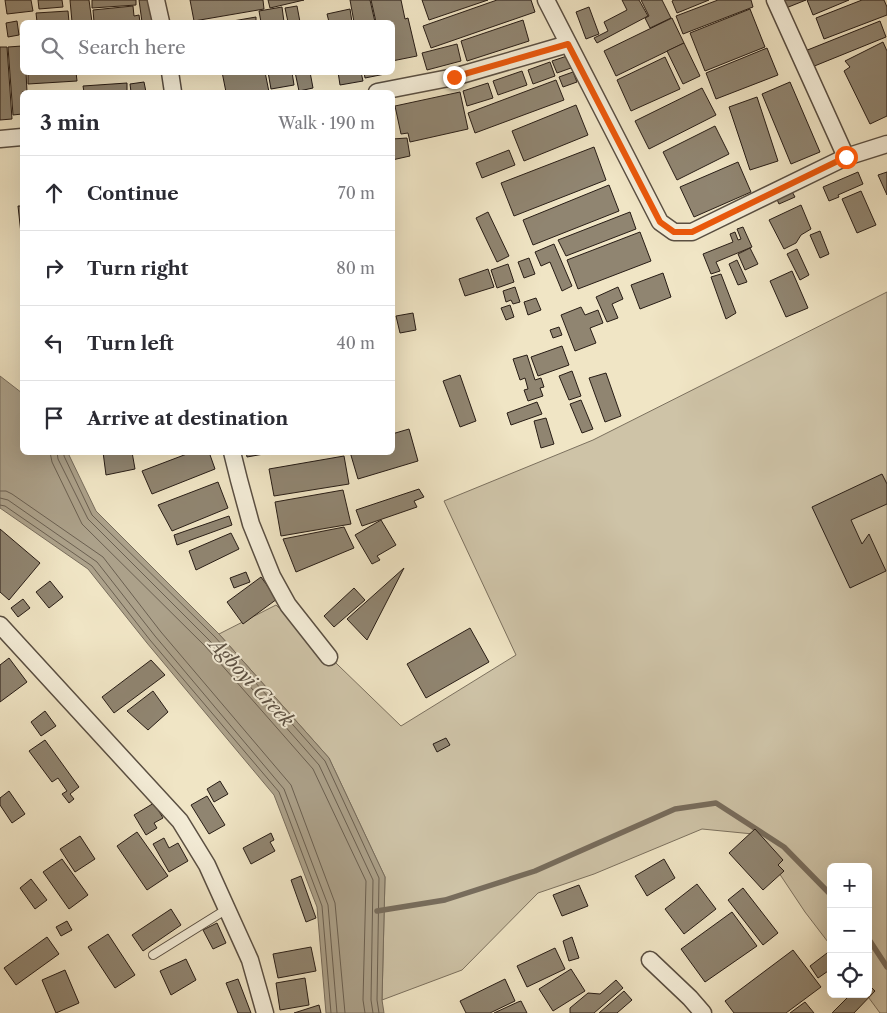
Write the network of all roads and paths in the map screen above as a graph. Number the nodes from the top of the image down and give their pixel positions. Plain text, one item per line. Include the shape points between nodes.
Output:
1 (156, 0) edge
2 (546, 0) edge
3 (775, 0) edge
4 (161, 20) edge
5 (568, 44) junction
6 (170, 75) edge
7 (173, 90) edge
8 (387, 90) edge
9 (20, 137) edge
10 (0, 139) edge
11 (887, 144) edge
12 (846, 157) junction
13 (233, 455) edge
14 (0, 625) edge
15 (329, 657) dead end
16 (227, 909) junction
17 (153, 955) dead end
18 (650, 960) dead end
19 (265, 1013) edge
20 (702, 1013) edge

1 - 4 street
2 - 5 street
3 - 12 street
5 - 8 street via 454,77
5 - 12 street via 660,222 674,232 692,232
6 - 7 street
9 - 10 street
11 - 12 street
13 - 15 street via 251,524 272,576 288,605
14 - 16 street via 180,822
16 - 17 lane
16 - 19 street via 250,960
18 - 20 street

